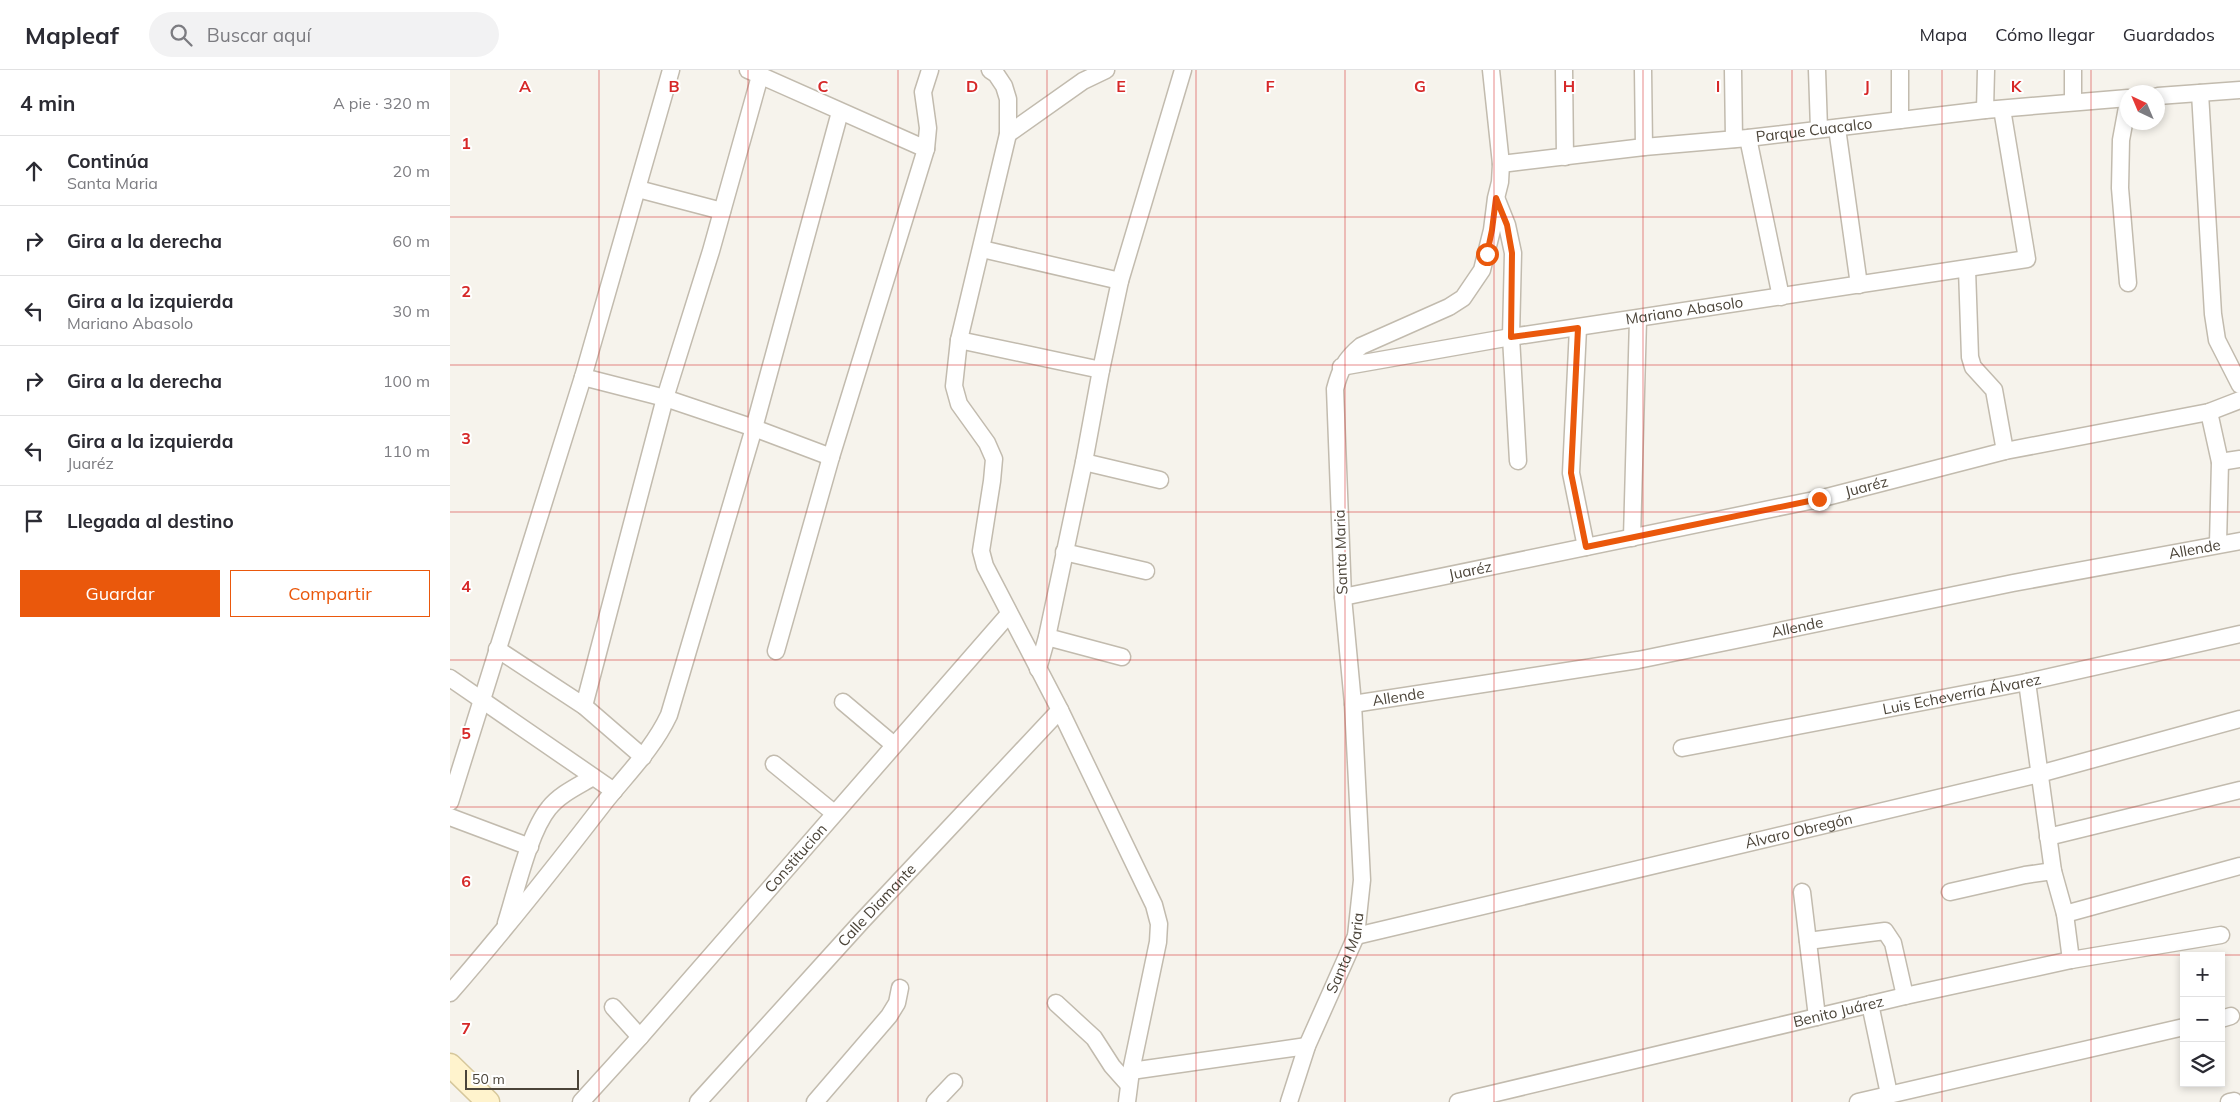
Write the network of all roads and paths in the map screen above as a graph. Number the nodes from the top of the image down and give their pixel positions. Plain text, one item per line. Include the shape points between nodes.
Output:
1 (671, 70) edge
2 (930, 70) edge
3 (990, 70) edge
4 (1106, 70) edge
5 (1184, 70) edge
6 (1491, 70) edge
7 (1564, 70) edge
8 (1643, 70) edge
9 (1732, 70) edge
10 (1817, 70) edge
11 (1900, 70) edge
12 (1986, 70) edge
13 (2073, 70) edge
14 (754, 73) edge
15 (2240, 90) edge
16 (2200, 93) junction
17 (2165, 96) edge
18 (2120, 100) edge
19 (2073, 102) junction
20 (2002, 109) junction
21 (1985, 110) junction
22 (840, 112) junction
23 (1900, 120) junction
24 (1837, 128) junction
25 (1818, 129) junction
26 (2123, 130) edge
27 (1008, 134) junction
28 (1741, 139) junction
29 (1644, 147) junction
30 (926, 149) junction
31 (1565, 157) junction
32 (1501, 164) junction
33 (638, 189) junction
34 (1496, 198) junction
35 (722, 210) junction
36 (982, 249) junction
37 (1967, 269) junction
38 (1120, 281) junction
39 (2128, 283) dead end
40 (1859, 286) junction
41 (1780, 298) junction
42 (1638, 319) junction
43 (1578, 328) junction
44 (1511, 337) junction
45 (959, 340) junction
46 (1341, 367) junction
47 (1101, 370) junction
48 (583, 377) junction
49 (2240, 385) edge
50 (665, 398) junction
51 (2240, 400) edge
52 (2209, 412) junction
53 (754, 428) junction
54 (2005, 451) junction
55 (831, 457) junction
56 (2240, 458) edge
57 (1518, 461) dead end
58 (1084, 462) junction
59 (2220, 462) junction
60 (1160, 480) dead end
61 (1632, 538) junction
62 (2240, 540) edge
63 (2218, 544) junction
64 (1586, 547) junction
65 (1064, 552) junction
66 (1146, 570) dead end
67 (1343, 597) junction
68 (1009, 614) junction
69 (2240, 634) edge
70 (1047, 637) junction
71 (498, 649) junction
72 (776, 651) dead end
73 (1122, 657) dead end
74 (1038, 669) junction
75 (450, 678) edge
76 (2027, 682) junction
77 (481, 700) junction
78 (843, 702) dead end
79 (1353, 704) junction
80 (584, 706) junction
81 (1060, 710) junction
82 (2240, 719) edge
83 (894, 745) junction
84 (1682, 748) dead end
85 (643, 757) junction
86 (774, 764) dead end
87 (2039, 774) junction
88 (593, 778) junction
89 (2240, 790) edge
90 (614, 791) junction
91 (450, 802) edge
92 (834, 813) junction
93 (450, 817) edge
94 (2048, 837) junction
95 (530, 847) junction
96 (2240, 866) edge
97 (2053, 871) junction
98 (1802, 892) dead end
99 (1950, 892) dead end
100 (2065, 914) junction
101 (503, 932) junction
102 (2222, 935) dead end
103 (1356, 936) junction
104 (1808, 941) junction
105 (2071, 960) junction
106 (900, 988) dead end
107 (450, 992) edge
108 (1905, 996) junction
109 (1056, 1003) dead end
110 (1870, 1004) junction
111 (613, 1007) dead end
112 (1817, 1016) junction
113 (2180, 1028) edge
114 (640, 1037) junction
115 (1307, 1046) junction
116 (450, 1065) edge
117 (1129, 1078) junction
118 (954, 1082) dead end
119 (1889, 1094) junction
120 (488, 1102) edge
121 (581, 1102) edge
122 (698, 1102) edge
123 (815, 1102) edge
124 (935, 1102) edge
125 (1127, 1102) edge
126 (1289, 1102) edge
127 (1458, 1102) edge
128 (1858, 1102) edge

1 - 33 street
2 - 30 street via 923,92 928,128
3 - 27 street via 1004,86 1008,99
4 - 27 street via 1083,81
5 - 38 street
6 - 32 street, Santa Maria
7 - 31 street
8 - 29 street
9 - 28 street
10 - 25 street
11 - 23 street
12 - 21 street
13 - 19 street
14 - 22 street
14 - 35 street
15 - 16 street
16 - 17 street
16 - 49 street via 2213,314 2217,340
18 - 19 street, Parque Cuacalco
19 - 20 street, Parque Cuacalco
20 - 21 street, Parque Cuacalco
20 - 37 street, Mariano Abasolo via 2027,259
21 - 23 street, Parque Cuacalco
22 - 30 street
22 - 53 street
23 - 24 street, Parque Cuacalco
24 - 25 street, Parque Cuacalco
24 - 40 street
25 - 28 street, Parque Cuacalco
26 - 39 street via 2120,188
27 - 36 street
28 - 29 street, Parque Cuacalco
28 - 41 street
29 - 31 street, Parque Cuacalco
30 - 55 street
31 - 32 street, Parque Cuacalco
32 - 34 street, Santa Maria
33 - 35 street
33 - 48 street
34 - 44 street via 1507,225 1512,253
34 - 46 street, Santa Maria via 1482,270 1463,298 1361,346
35 - 50 street
36 - 38 street
36 - 45 street
37 - 40 street, Mariano Abasolo
37 - 54 street via 1970,358 1973,367 1994,390
38 - 47 street
40 - 41 street, Mariano Abasolo
41 - 42 street, Mariano Abasolo
42 - 43 street, Mariano Abasolo
42 - 61 street
43 - 44 street, Mariano Abasolo
43 - 64 street via 1571,473
44 - 46 street, Mariano Abasolo
44 - 57 street
45 - 47 street
45 - 68 street via 954,386 958,404 987,442 994,459 981,551
46 - 67 street, Santa Maria via 1335,389
47 - 58 street
48 - 50 street
48 - 71 street
50 - 53 street
50 - 80 street
51 - 52 street, Juaréz
52 - 54 street, Juaréz
52 - 59 street
53 - 55 street
53 - 85 street via 670,715
54 - 61 street, Juaréz via 1819,499
55 - 72 street
56 - 59 street
58 - 60 street
58 - 65 street
59 - 63 street
61 - 64 street, Juaréz
62 - 63 street, Allende
63 - 79 street, Allende via 1638,660
64 - 67 street, Juaréz
65 - 66 street
65 - 70 street
67 - 79 street, Santa Maria
68 - 74 street
68 - 83 street, Constitucion
69 - 76 street, Luis Echeverría Álvarez
70 - 73 street
70 - 74 street
71 - 77 street
71 - 80 street
74 - 81 street
75 - 77 street
76 - 84 street, Luis Echeverría Álvarez
76 - 87 street
77 - 88 street
77 - 91 street
78 - 83 street
79 - 103 street, Santa Maria via 1362,880
80 - 85 street
81 - 117 street via 1154,905 1158,924 1158,942
81 - 122 street, Calle Diamante via 816,970
82 - 87 street, Álvaro Obregón
83 - 92 street, Constitucion
85 - 90 street
86 - 92 street
87 - 94 street
87 - 103 street, Álvaro Obregón
88 - 90 street
88 - 95 street via 549,808 536,827
89 - 94 street
90 - 101 street
92 - 114 street, Constitucion
93 - 95 street
94 - 97 street
95 - 101 street
96 - 100 street
97 - 99 street
97 - 100 street
98 - 104 street
100 - 105 street
101 - 107 street
102 - 105 street, Benito Juárez
103 - 115 street, Santa Maria
104 - 108 street via 1885,931 1893,943
104 - 112 street
105 - 108 street, Benito Juárez
106 - 123 street via 897,1003 889,1016
108 - 110 street, Benito Juárez
109 - 117 street via 1094,1038 1112,1066
110 - 112 street, Benito Juárez
110 - 119 street
111 - 114 street
112 - 127 street, Benito Juárez
113 - 119 street
114 - 121 street, Constitucion
115 - 117 street
115 - 126 street, Santa Maria
116 - 120 main road
117 - 125 street
118 - 124 street
119 - 128 street

